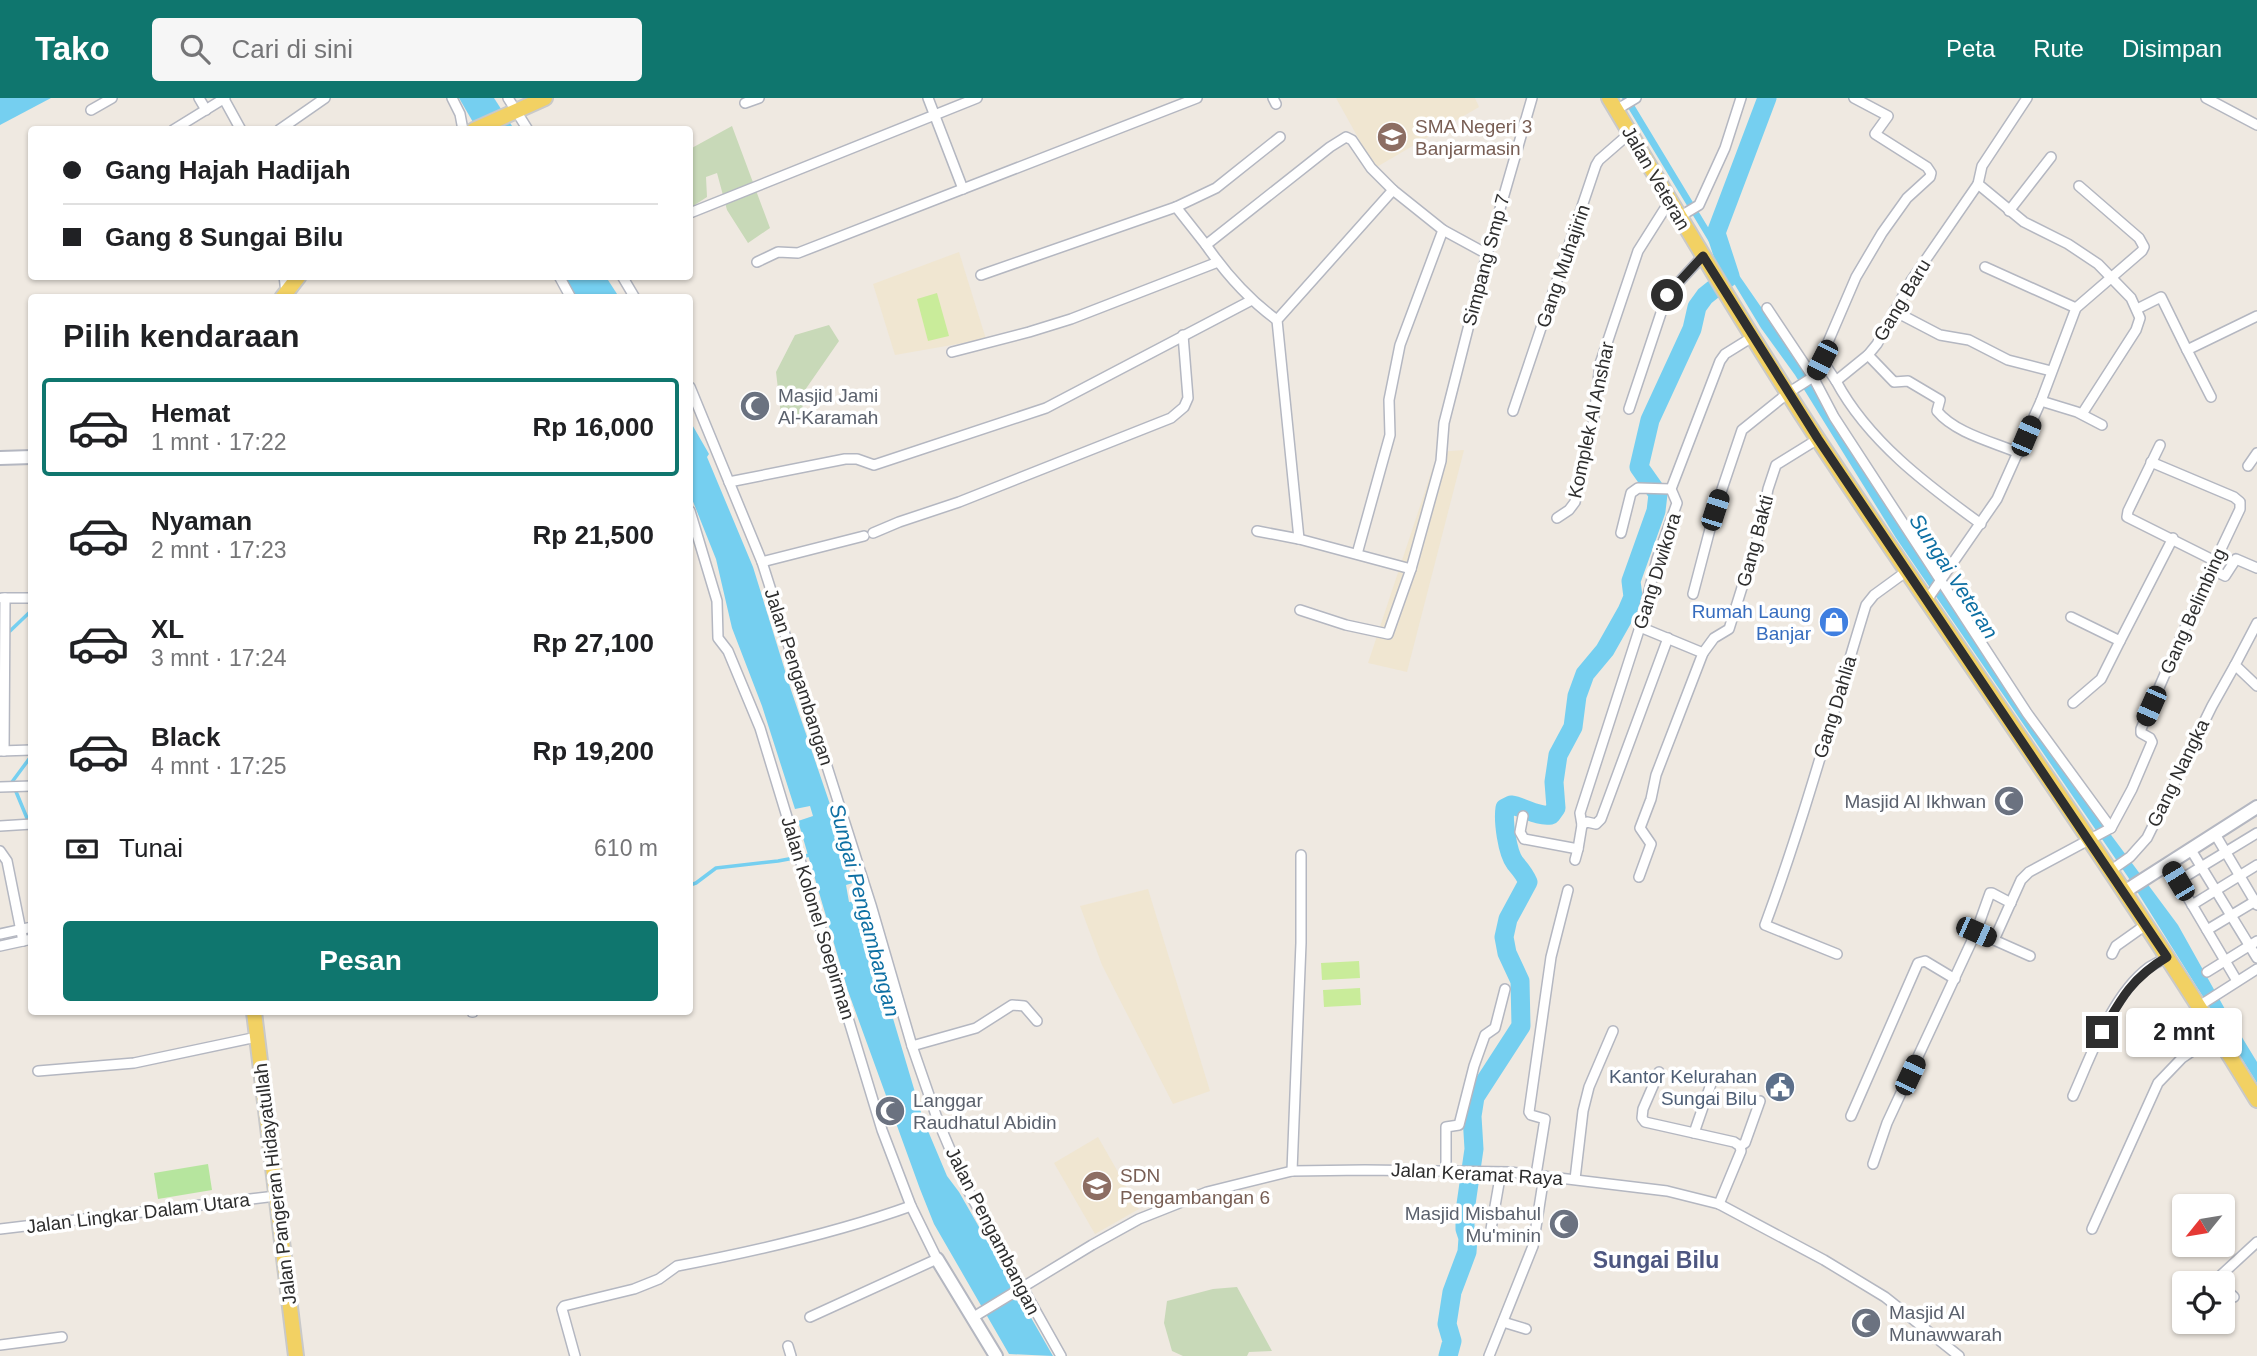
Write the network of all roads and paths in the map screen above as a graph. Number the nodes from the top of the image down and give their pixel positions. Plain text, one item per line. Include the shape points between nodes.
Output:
1 (111, 98) edge
2 (199, 98) edge
3 (325, 98) edge
4 (452, 98) edge
5 (545, 98) edge
6 (759, 98) edge
7 (928, 98) edge
8 (977, 98) edge
9 (1197, 98) edge
10 (1532, 98) edge
11 (1741, 98) edge
12 (1854, 98) edge
13 (2027, 98) edge
14 (2206, 98) edge
15 (224, 99) edge
16 (1635, 99) edge
17 (745, 103) dead end
18 (1616, 105) edge
19 (511, 108) edge
20 (92, 110) dead end
21 (206, 110) junction
22 (934, 115) junction
23 (190, 120) junction
24 (2257, 125) edge
25 (180, 126) edge
26 (194, 126) edge
27 (239, 126) edge
28 (285, 126) edge
29 (462, 126) edge
30 (481, 126) edge
31 (525, 126) edge
32 (1630, 133) junction
33 (1280, 137) dead end
34 (2051, 157) dead end
35 (1978, 184) junction
36 (2079, 186) dead end
37 (962, 189) junction
38 (1393, 190) junction
39 (1669, 202) junction
40 (1176, 208) junction
41 (2009, 211) junction
42 (693, 212) edge
43 (1682, 215) junction
44 (1443, 230) junction
45 (1206, 245) junction
46 (1487, 254) junction
47 (1703, 256) junction
48 (757, 262) dead end
49 (1217, 262) junction
50 (1985, 267) dead end
51 (981, 275) dead end
52 (2112, 276) junction
53 (1250, 300) junction
54 (1767, 308) dead end
55 (2076, 308) junction
56 (2137, 309) junction
57 (1894, 311) junction
58 (2257, 316) edge
59 (1277, 320) junction
60 (1183, 335) junction
61 (1754, 336) junction
62 (2187, 350) junction
63 (953, 352) dead end
64 (1868, 355) junction
65 (1822, 360) junction
66 (2051, 371) junction
67 (1812, 378) junction
68 (1836, 381) junction
69 (1792, 390) junction
70 (693, 394) edge
71 (2211, 397) dead end
72 (2041, 401) junction
73 (1629, 410) dead end
74 (1513, 411) dead end
75 (2082, 414) junction
76 (2102, 425) dead end
77 (1818, 439) junction
78 (2160, 445) dead end
79 (2019, 453) junction
80 (2257, 453) edge
81 (28, 457) edge
82 (0, 458) edge
83 (2151, 462) junction
84 (2248, 466) dead end
85 (729, 482) junction
86 (1668, 489) junction
87 (1557, 518) dead end
88 (693, 521) edge
89 (1981, 524) junction
90 (1257, 531) dead end
91 (1621, 533) dead end
92 (2173, 538) junction
93 (1299, 539) junction
94 (1357, 554) junction
95 (762, 562) junction
96 (2213, 565) junction
97 (2257, 568) edge
98 (1411, 569) junction
99 (1907, 570) junction
100 (1941, 582) junction
101 (1693, 594) dead end
102 (1930, 596) junction
103 (3, 598) edge
104 (28, 598) edge
105 (1300, 610) dead end
106 (2071, 617) dead end
107 (2257, 623) edge
108 (1640, 627) junction
109 (1668, 638) junction
110 (2120, 641) junction
111 (1703, 653) junction
112 (2235, 665) junction
113 (2257, 686) edge
114 (2073, 702) dead end
115 (28, 750) edge
116 (2, 751) edge
117 (28, 786) edge
118 (0, 787) edge
119 (2257, 807) edge
120 (1523, 816) dead end
121 (28, 824) edge
122 (1582, 825) junction
123 (0, 826) edge
124 (2111, 828) junction
125 (2257, 833) edge
126 (2215, 834) junction
127 (2095, 839) junction
128 (1577, 849) junction
129 (2191, 850) junction
130 (0, 851) edge
131 (2226, 852) junction
132 (1301, 855) dead end
133 (1575, 860) dead end
134 (2168, 864) junction
135 (2257, 864) edge
136 (2201, 867) junction
137 (2115, 868) junction
138 (2239, 875) junction
139 (1639, 877) dead end
140 (2178, 881) junction
141 (2129, 889) junction
142 (1568, 890) dead end
143 (2216, 890) junction
144 (2011, 902) junction
145 (2256, 902) edge
146 (2192, 905) junction
147 (2231, 916) junction
148 (2147, 924) junction
149 (28, 928) edge
150 (20, 929) junction
151 (2207, 930) junction
152 (1976, 932) junction
153 (0, 934) edge
154 (27, 940) edge
155 (1994, 940) junction
156 (2253, 943) edge
157 (0, 946) edge
158 (1837, 954) dead end
159 (2112, 954) dead end
160 (2031, 956) dead end
161 (2167, 957) junction
162 (2257, 958) edge
163 (2225, 960) junction
164 (2257, 969) edge
165 (2207, 972) dead end
166 (1955, 979) junction
167 (2237, 981) junction
168 (1505, 989) dead end
169 (2202, 1005) junction
170 (254, 1015) edge
171 (1037, 1021) dead end
172 (1613, 1031) dead end
173 (2217, 1034) junction
174 (257, 1037) junction
175 (912, 1046) junction
176 (38, 1071) dead end
177 (1659, 1072) dead end
178 (1712, 1081) dead end
179 (2073, 1096) dead end
180 (2257, 1100) edge
181 (1760, 1101) dead end
182 (1851, 1116) dead end
183 (1694, 1133) junction
184 (1740, 1146) junction
185 (1873, 1164) dead end
186 (1446, 1170) junction
187 (1292, 1171) junction
188 (1501, 1172) junction
189 (1540, 1175) junction
190 (1575, 1179) junction
191 (276, 1196) junction
192 (1719, 1204) junction
193 (911, 1206) junction
194 (0, 1229) edge
195 (1491, 1229) dead end
196 (2092, 1229) dead end
197 (2257, 1242) edge
198 (937, 1259) junction
199 (2226, 1271) edge
200 (1020, 1289) junction
201 (976, 1315) junction
202 (810, 1317) dead end
203 (1503, 1322) junction
204 (1526, 1329) dead end
205 (62, 1337) dead end
206 (0, 1345) edge
207 (788, 1346) dead end
208 (296, 1356) edge
209 (575, 1356) edge
210 (790, 1356) edge
211 (996, 1356) edge
212 (1061, 1356) edge
213 (1489, 1356) edge
214 (1959, 1356) edge

1 - 20 street
2 - 21 street
3 - 28 street
4 - 29 street
5 - 19 main road
6 - 17 street
7 - 22 street
8 - 22 street
9 - 37 street
10 - 46 street, Simpang Smp 7
11 - 43 street via 1699,205
12 - 65 street via 1888,116 1875,134 1931,173 1901,207 1857,277
13 - 35 street, Gang Baru via 1983,166
14 - 24 street
15 - 21 street
15 - 27 street
16 - 18 street
18 - 32 main road, Jalan Veteran
19 - 30 main road
19 - 31 street
21 - 23 street
22 - 37 street
22 - 42 street
23 - 25 street
23 - 26 street
32 - 39 main road, Jalan Veteran
32 - 74 street, Gang Muhajirin via 1596,164
33 - 40 street via 1216,187
34 - 41 street
35 - 41 street
35 - 57 street, Gang Baru
36 - 52 street via 2143,244 2142,251
37 - 48 street via 798,253 778,252
38 - 44 street
38 - 45 street via 1346,137
38 - 59 street
39 - 43 main road, Jalan Veteran
39 - 87 street, Komplek Al Anshar via 1633,263 1600,364 1593,426 1575,502
40 - 45 street
40 - 51 street
41 - 52 street via 2068,244
43 - 47 main road, Jalan Veteran
44 - 46 street
44 - 94 street via 1400,345 1389,400 1390,435
45 - 49 street
46 - 98 street, Simpang Smp 7 via 1444,423 1441,461
47 - 61 main road, Jalan Veteran
47 - 73 street via 1667,295
49 - 53 street
49 - 63 street via 1071,319
50 - 55 street
52 - 55 street
52 - 56 street
53 - 59 street
53 - 60 street
54 - 67 street
55 - 66 street
56 - 62 street via 2161,298
56 - 75 street via 2140,323
57 - 64 street, Gang Baru
57 - 66 street via 1940,335 1969,340 2008,360
58 - 62 street
59 - 93 street
60 - 85 street via 1046,408 874,465 845,459
60 - 95 street via 1188,398 1171,418 959,502 868,534
61 - 69 main road, Jalan Veteran
61 - 86 street, Gang Dwikora via 1720,361
62 - 71 street
64 - 68 street, Gang Baru
64 - 79 street via 1894,382 1908,381 1940,400 1940,415
65 - 67 street
65 - 68 street
66 - 72 street
67 - 69 street
67 - 100 street
68 - 89 street via 1870,430
69 - 77 main road, Jalan Veteran
69 - 101 street via 1742,430
70 - 85 street, Jalan Pengambangan
72 - 75 street
72 - 79 street
75 - 76 street
77 - 99 main road, Jalan Veteran
77 - 111 street, Gang Bakti via 1776,465 1729,629 1714,638
78 - 83 street
79 - 89 street
80 - 84 street
81 - 82 street
83 - 92 street via 2127,517
83 - 96 street, Gang Belimbing via 2240,502
85 - 95 street, Jalan Pengambangan
86 - 91 street via 1638,488 1631,493
86 - 108 street, Gang Dwikora via 1677,503
88 - 193 street, Jalan Kolonel Soepirman via 717,601 718,638 728,651 760,728 882,1130
89 - 100 street
90 - 93 street
92 - 96 street
92 - 110 street
93 - 94 street
94 - 98 street
95 - 175 street, Jalan Pengambangan
96 - 97 street via 2225,576 2236,559
96 - 124 street, Gang Belimbing via 2141,729 2152,742
98 - 105 street, Simpang Smp 7 via 1388,634
99 - 102 main road, Jalan Veteran
99 - 158 street, Gang Dahlia via 1866,605 1765,925
100 - 102 street
100 - 124 street via 2027,713
102 - 127 main road, Jalan Veteran
103 - 104 street
103 - 116 street
106 - 110 street
107 - 112 street, Gang Nangka
108 - 109 street
108 - 122 street, Gang Dwikora via 1580,813
109 - 111 street
109 - 122 street via 1601,819
110 - 114 street via 2101,679
111 - 139 street via 1640,828 1651,844
112 - 113 street
112 - 137 street, Gang Nangka via 2147,838
115 - 116 street
117 - 118 street
119 - 126 street
120 - 128 street via 1520,832 1524,839
121 - 123 street
122 - 128 street, Gang Dwikora
124 - 127 street, Gang Belimbing
125 - 131 street
126 - 129 street
126 - 131 street
127 - 137 main road, Jalan Veteran
127 - 144 street, Gang Belimbing via 2029,872
128 - 133 street, Gang Dwikora
129 - 134 street
129 - 136 street
130 - 150 street via 7,860
131 - 136 street
131 - 138 street
132 - 187 street
134 - 140 street
134 - 141 street
135 - 138 street
136 - 140 street
136 - 143 street
137 - 141 main road, Jalan Veteran
138 - 143 street
138 - 145 street
140 - 146 street
141 - 148 main road, Jalan Veteran
142 - 189 street via 1551,957 1529,1112 1545,1119
143 - 146 street
143 - 147 street
144 - 152 street via 1990,893
144 - 155 street, Gang Belimbing
145 - 147 street
146 - 151 street
147 - 151 street
147 - 156 street
148 - 159 street
148 - 161 main road, Jalan Veteran
149 - 150 street
150 - 153 street
150 - 154 street
151 - 163 street
152 - 155 street
152 - 166 street
154 - 157 street
155 - 160 street
156 - 162 street
156 - 163 street
161 - 169 main road, Jalan Veteran
161 - 179 street via 2147,969 2124,993
163 - 165 street
163 - 167 street
164 - 167 street
166 - 182 street via 1919,962
166 - 185 street via 1887,1123
167 - 169 street
168 - 186 street via 1495,1028 1485,1035 1459,1125 1446,1127
169 - 173 main road, Jalan Veteran
170 - 174 main road, Jalan Pangeran Hidayatullah
171 - 175 street via 1024,1006 1012,1005 976,1028
172 - 190 street via 1589,1087
173 - 180 main road, Jalan Veteran
173 - 196 street via 2182,1058 2158,1083
174 - 176 street via 134,1063
174 - 191 main road, Jalan Pangeran Hidayatullah
175 - 200 street, Jalan Pengambangan via 950,1150
177 - 183 street via 1643,1109 1643,1121
178 - 183 street
181 - 184 street
183 - 184 street
184 - 192 street
186 - 187 street, Jalan Keramat Raya
186 - 188 street, Jalan Keramat Raya
187 - 200 street, Jalan Keramat Raya via 1207,1192 1165,1208
188 - 189 street, Jalan Keramat Raya
188 - 195 street
189 - 190 street, Jalan Keramat Raya
189 - 203 street via 1533,1246
190 - 192 street, Jalan Keramat Raya via 1667,1191
191 - 194 street, Jalan Lingkar Dalam Utara
191 - 208 main road, Jalan Pangeran Hidayatullah
192 - 214 street, Jalan Keramat Raya via 1885,1297
193 - 198 street, Jalan Kolonel Soepirman
193 - 209 street via 849,1227 677,1266 634,1289 565,1306 562,1317
197 - 199 street
198 - 201 street, Jalan Kolonel Soepirman
198 - 202 street
200 - 201 street, Jalan Keramat Raya
200 - 212 street, Jalan Pengambangan
201 - 211 street, Jalan Kolonel Soepirman
203 - 204 street
203 - 213 street
205 - 206 street
207 - 210 street

